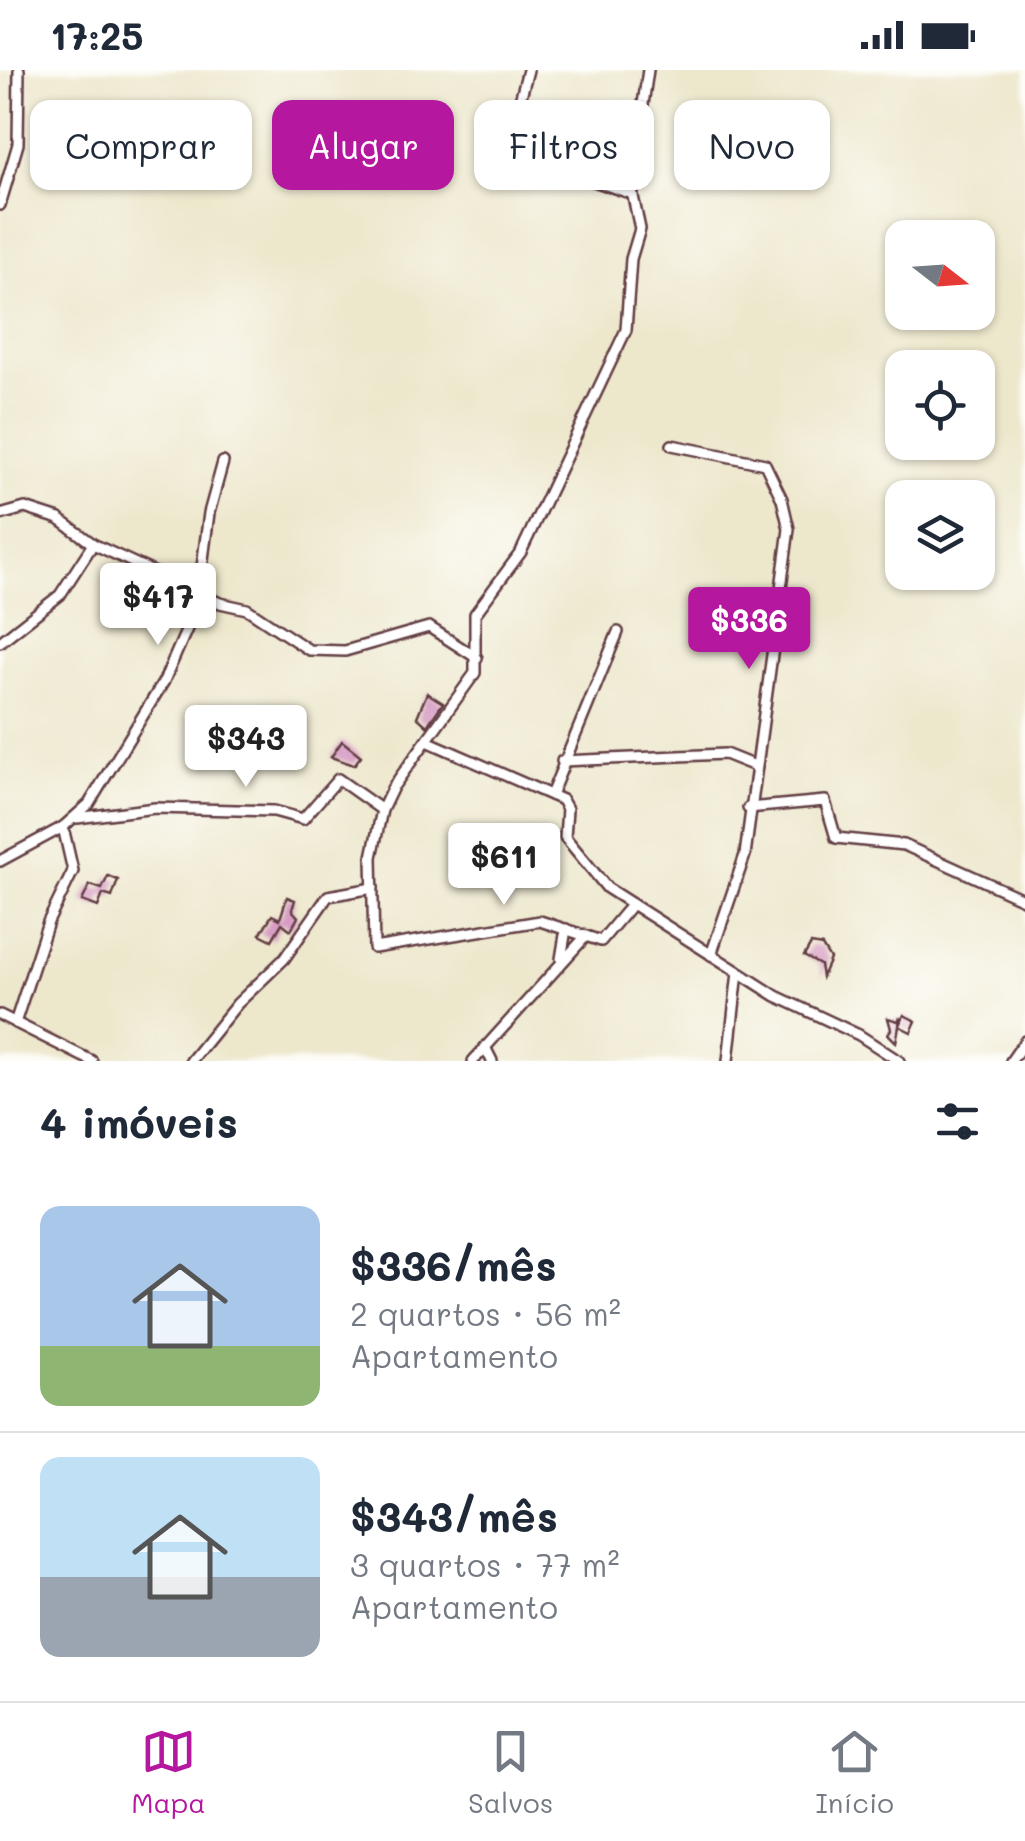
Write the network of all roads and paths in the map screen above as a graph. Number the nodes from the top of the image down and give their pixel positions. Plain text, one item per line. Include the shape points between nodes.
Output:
1 (18, 70) edge
2 (528, 70) edge
3 (648, 70) edge
4 (633, 194) junction
5 (0, 205) edge
6 (672, 445) dead end
7 (223, 462) dead end
8 (0, 515) edge
9 (93, 544) junction
10 (196, 592) junction
11 (220, 603) junction
12 (197, 606) junction
13 (618, 632) dead end
14 (0, 642) edge
15 (477, 658) junction
16 (427, 741) junction
17 (562, 761) junction
18 (755, 766) junction
19 (551, 795) junction
20 (748, 808) junction
21 (382, 810) junction
22 (73, 818) junction
23 (64, 828) junction
24 (0, 861) edge
25 (372, 888) junction
26 (1025, 900) edge
27 (632, 904) junction
28 (566, 929) junction
29 (586, 936) junction
30 (711, 954) junction
31 (561, 959) junction
32 (738, 972) junction
33 (0, 1015) edge
34 (15, 1023) junction
35 (1025, 1041) edge
36 (485, 1047) junction
37 (92, 1061) edge
38 (191, 1061) edge
39 (473, 1061) edge
40 (492, 1061) edge
41 (728, 1061) edge
42 (899, 1061) edge
43 (1012, 1061) edge

1 - 5 street via 18,144
2 - 4 street via 506,152
3 - 4 street
4 - 15 street via 640,229 626,330 521,552 475,614
6 - 18 street via 765,464 782,499 789,538
7 - 10 street
8 - 9 street via 25,508 40,512
9 - 10 street
9 - 14 street via 60,596
10 - 11 street
10 - 12 street
11 - 12 street
11 - 15 street via 247,609 309,650 345,651 429,627
12 - 22 street via 164,680 100,790
13 - 17 street
15 - 16 street via 475,672
16 - 19 street
16 - 21 street
17 - 18 street via 725,754
17 - 19 street
18 - 20 street
19 - 27 street via 566,804 564,831 576,855
20 - 26 street via 824,801 836,838 904,845
20 - 30 street via 746,854
21 - 22 street via 338,779 303,820 274,810 154,808
21 - 25 street
22 - 23 street
23 - 24 street
23 - 34 street via 74,871 48,922
25 - 28 street via 375,949 540,922
25 - 38 street via 328,896 284,959
27 - 29 street via 605,939
27 - 30 street
28 - 29 street
28 - 31 street
29 - 31 street
30 - 32 street
31 - 36 street
32 - 41 street
32 - 42 street
33 - 34 street
34 - 37 street
35 - 43 street
36 - 39 street
36 - 40 street

